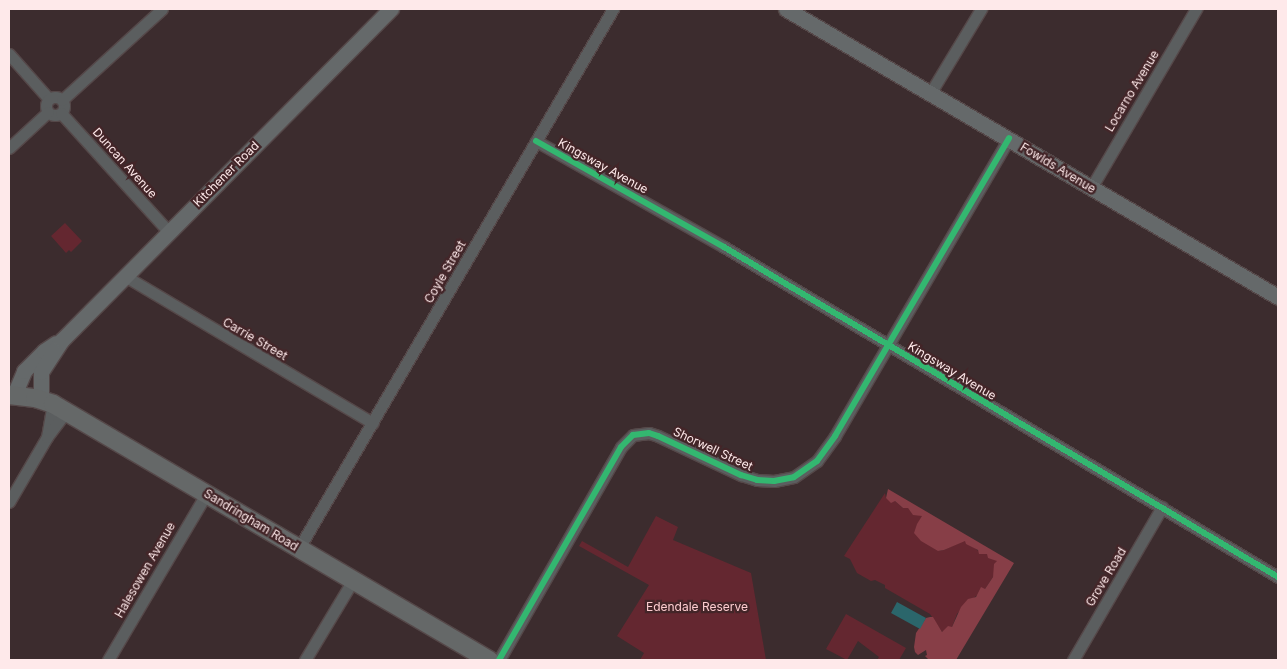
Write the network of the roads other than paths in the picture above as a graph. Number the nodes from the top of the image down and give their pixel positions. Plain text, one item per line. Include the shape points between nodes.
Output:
1 (162, 9) edge
2 (391, 9) edge
3 (613, 9) edge
4 (786, 9) edge
5 (981, 9) edge
6 (1196, 9) edge
7 (9, 54) edge
8 (931, 92) junction
9 (49, 99) junction
10 (62, 100) junction
11 (48, 112) junction
12 (61, 113) junction
13 (1009, 138) junction
14 (536, 141) junction
15 (9, 148) edge
16 (1092, 188) junction
17 (168, 231) junction
18 (125, 276) junction
19 (1278, 297) edge
20 (62, 340) junction
21 (888, 345) junction
22 (11, 395) edge
23 (53, 405) junction
24 (373, 423) junction
25 (206, 494) junction
26 (9, 502) edge
27 (1162, 507) junction
28 (299, 548) junction
29 (1278, 577) edge
30 (353, 580) junction
31 (108, 660) edge
32 (305, 660) edge
33 (489, 660) edge
34 (499, 660) edge
35 (1073, 660) edge

1 - 10 street
2 - 17 street, Kitchener Road
3 - 14 street, Coyle Street
4 - 8 street, Fowlds Avenue
5 - 8 street
6 - 16 street, Locarno Avenue
7 - 9 street
8 - 13 street, Fowlds Avenue
9 - 10 street via 57,97
9 - 11 street via 46,104
10 - 12 street via 65,108
11 - 12 street via 56,116
11 - 15 street
12 - 17 street, Duncan Avenue
13 - 16 street, Fowlds Avenue
13 - 21 street, Shorwell Street
14 - 21 street, Kingsway Avenue via 724,247
14 - 24 street, Coyle Street
16 - 19 street, Fowlds Avenue
17 - 18 street, Kitchener Road
18 - 20 street, Kitchener Road
18 - 24 street, Carrie Street
20 - 22 street, Kitchener Road via 44,351 24,371
20 - 23 street, Kitchener Road via 41,372
21 - 27 street, Kingsway Avenue
21 - 34 street, Shorwell Street via 825,453 794,477 774,482 749,479 649,433 640,433 626,440
22 - 23 main road, Sandringham Road
23 - 25 main road, Sandringham Road
23 - 26 street via 47,437
24 - 28 street, Coyle Street
25 - 28 main road, Sandringham Road
25 - 31 street, Halesowen Avenue
27 - 29 street, Kingsway Avenue
27 - 35 street, Grove Road
28 - 30 main road, Sandringham Road
30 - 32 street
30 - 33 main road, Sandringham Road

